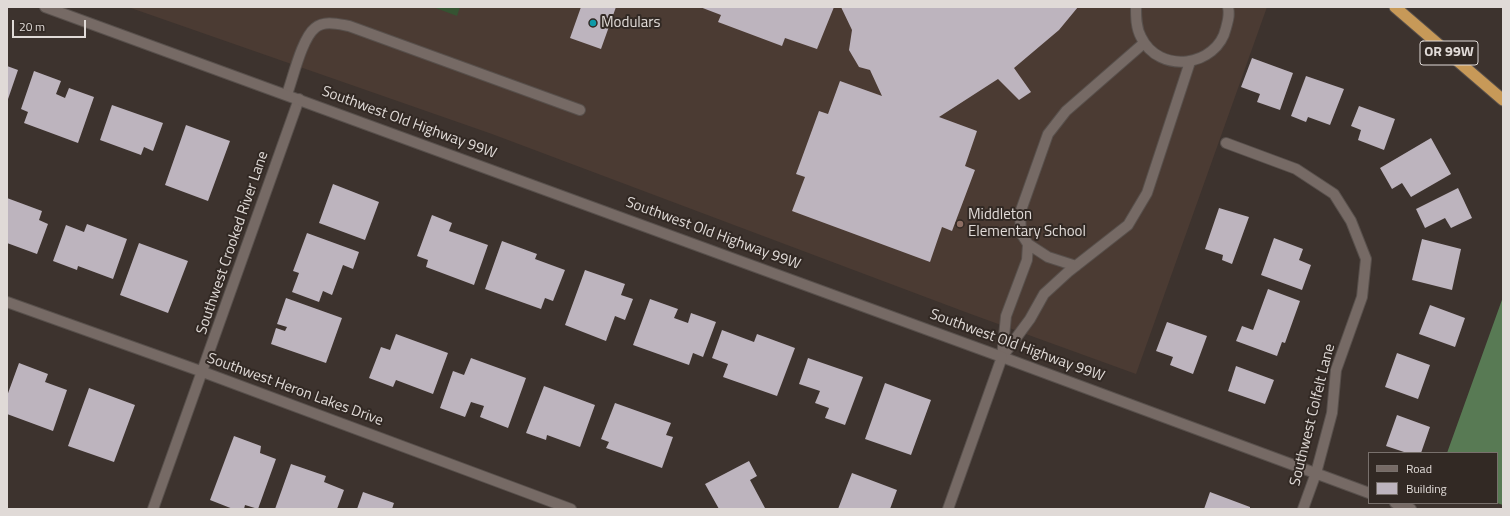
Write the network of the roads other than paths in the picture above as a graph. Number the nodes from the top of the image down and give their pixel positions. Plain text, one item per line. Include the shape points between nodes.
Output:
1 (45, 7) edge
2 (1136, 7) edge
3 (1228, 7) edge
4 (1394, 7) edge
5 (1144, 43) junction
6 (1190, 62) junction
7 (287, 94) junction
8 (299, 99) junction
9 (1503, 100) edge
10 (580, 110) dead end
11 (1226, 143) dead end
12 (1028, 244) junction
13 (1076, 266) junction
14 (7, 302) edge
15 (1002, 357) junction
16 (203, 372) junction
17 (1316, 473) junction
18 (1368, 493) edge
19 (1398, 504) edge
20 (153, 509) edge
21 (571, 509) edge
22 (948, 509) edge
23 (1303, 509) edge
24 (1411, 509) edge

1 - 7 street, Southwest Old Highway 99W
2 - 5 street via 1137,26
3 - 6 street via 1224,38 1210,54
4 - 9 highway, OR 99W
5 - 6 street via 1155,54 1165,59 1177,63
5 - 12 street via 1066,112 1048,134 1020,213 1021,232
6 - 13 street via 1147,193 1128,225
7 - 8 street, Southwest Old Highway 99W
7 - 10 street via 303,46 315,28 331,22 349,26
8 - 15 street, Southwest Old Highway 99W
8 - 16 street, Southwest Crooked River Lane
11 - 17 street, Southwest Colfelt Lane via 1296,169 1334,194 1351,221 1366,259 1362,297 1336,370 1332,413
12 - 13 street via 1048,257
12 - 15 street via 1027,260 1006,316
13 - 15 street via 1044,294 1030,319
14 - 16 street, Southwest Heron Lakes Drive
15 - 17 street, Southwest Old Highway 99W
15 - 22 street
16 - 20 street, Southwest Crooked River Lane
16 - 21 street, Southwest Heron Lakes Drive
17 - 18 street, Southwest Old Highway 99W
17 - 23 street, Southwest Colfelt Lane
19 - 24 street

